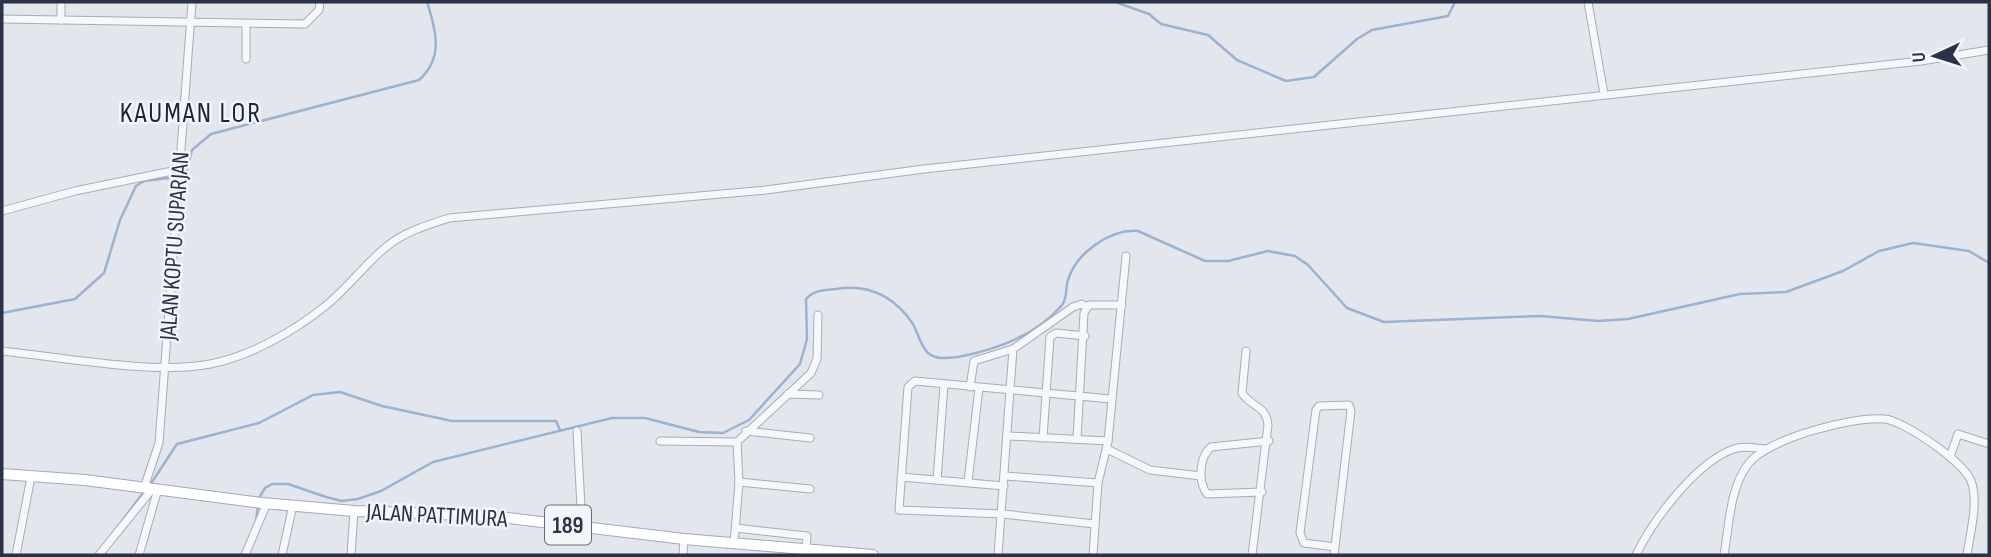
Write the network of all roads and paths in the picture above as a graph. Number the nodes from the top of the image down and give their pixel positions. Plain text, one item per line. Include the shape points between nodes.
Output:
1 (61, 2) edge
2 (192, 2) edge
3 (320, 2) edge
4 (1588, 2) edge
5 (2, 19) edge
6 (61, 20) junction
7 (191, 24) junction
8 (246, 24) junction
9 (1989, 50) edge
10 (246, 59) dead end
11 (1604, 94) junction
12 (177, 171) junction
13 (2, 211) edge
14 (1126, 256) dead end
15 (1122, 305) junction
16 (1087, 308) junction
17 (818, 315) dead end
18 (1085, 336) junction
19 (1013, 349) junction
20 (2, 351) edge
21 (1246, 351) dead end
22 (165, 367) junction
23 (944, 385) junction
24 (970, 387) junction
25 (979, 388) junction
26 (1011, 391) junction
27 (788, 394) junction
28 (819, 395) dead end
29 (1046, 395) junction
30 (1080, 398) junction
31 (1111, 399) junction
32 (577, 431) dead end
33 (746, 431) junction
34 (1009, 436) junction
35 (810, 438) dead end
36 (1043, 438) junction
37 (1077, 439) junction
38 (1269, 441) junction
39 (660, 442) dead end
40 (737, 442) junction
41 (1989, 444) edge
42 (1107, 445) junction
43 (1765, 449) junction
44 (1950, 457) junction
45 (2, 474) edge
46 (1200, 476) junction
47 (31, 477) junction
48 (901, 477) junction
49 (1006, 477) junction
50 (937, 480) junction
51 (739, 482) junction
52 (968, 482) junction
53 (1098, 483) junction
54 (1004, 486) junction
55 (150, 488) junction
56 (810, 489) dead end
57 (1262, 492) junction
58 (261, 502) junction
59 (293, 505) junction
60 (354, 511) junction
61 (1003, 514) junction
62 (1095, 524) junction
63 (582, 526) junction
64 (736, 528) junction
65 (684, 539) junction
66 (734, 544) junction
67 (806, 550) junction
68 (1335, 551) edge
69 (819, 553) edge
70 (16, 555) edge
71 (99, 555) edge
72 (139, 555) edge
73 (245, 555) edge
74 (282, 555) edge
75 (351, 555) edge
76 (683, 555) edge
77 (873, 555) edge
78 (998, 555) edge
79 (1093, 555) edge
80 (1252, 555) edge
81 (1636, 555) edge
82 (1724, 555) edge
83 (1967, 555) edge

1 - 6 street
2 - 7 street, JALAN KOPTU SUPARJAN
3 - 8 street via 319,10 305,24
4 - 11 street
5 - 6 street
6 - 7 street
7 - 8 street
7 - 12 street, JALAN KOPTU SUPARJAN
8 - 10 street
9 - 11 street
11 - 22 street via 766,190 449,219 422,227 386,247 321,309 271,340 212,364
12 - 13 street
12 - 22 street, JALAN KOPTU SUPARJAN
14 - 15 street
15 - 16 street
15 - 31 street
16 - 18 street
16 - 19 street via 1082,304 1067,311
17 - 27 street via 814,366
18 - 29 street via 1052,335
18 - 30 street
19 - 24 street via 974,361
19 - 26 street
20 - 22 street
21 - 38 street via 1242,393 1267,414
22 - 55 street, JALAN KOPTU SUPARJAN
23 - 24 street
23 - 48 street via 909,383
23 - 50 street
24 - 25 street
25 - 26 street
25 - 52 street
26 - 29 street
26 - 34 street
27 - 28 street
27 - 33 street
29 - 30 street
29 - 36 street
30 - 31 street
30 - 37 street
31 - 42 street
32 - 63 street
33 - 35 street
33 - 40 street
34 - 36 street
34 - 49 street
36 - 37 street
37 - 42 street
38 - 46 street via 1211,447 1204,453
38 - 57 street
39 - 40 street
40 - 51 street
41 - 44 street via 1958,434
42 - 46 street via 1150,470
42 - 53 street
43 - 44 street via 1856,421 1884,419 1899,423
43 - 81 street via 1739,447 1710,462 1672,502
43 - 82 street via 1742,474
44 - 83 street via 1972,486
45 - 47 main road, JALAN PATTIMURA / 189
46 - 57 street via 1207,494
47 - 55 main road, JALAN PATTIMURA / 189
47 - 70 street
48 - 50 street
48 - 61 street via 901,511
49 - 53 street
49 - 54 street
50 - 52 street
51 - 56 street
51 - 64 street
52 - 54 street
53 - 62 street
54 - 61 street
55 - 58 main road, JALAN PATTIMURA / 189
55 - 71 street
55 - 72 street
57 - 80 street
58 - 59 main road, JALAN PATTIMURA / 189
58 - 73 street
59 - 60 main road, JALAN PATTIMURA / 189
59 - 74 street
60 - 63 main road, JALAN PATTIMURA / 189 via 440,512
60 - 75 street
61 - 62 street
61 - 78 street
62 - 79 street
63 - 65 main road, JALAN PATTIMURA / 189
64 - 66 street
64 - 67 street via 807,536
65 - 66 main road, JALAN PATTIMURA / 189
65 - 76 street
66 - 67 main road, JALAN PATTIMURA / 189
67 - 69 main road, JALAN PATTIMURA / 189
68 - 68 street via 1304,543 1300,533 1316,410 1338,404 1349,405 1351,411
69 - 77 main road, JALAN PATTIMURA / 189

